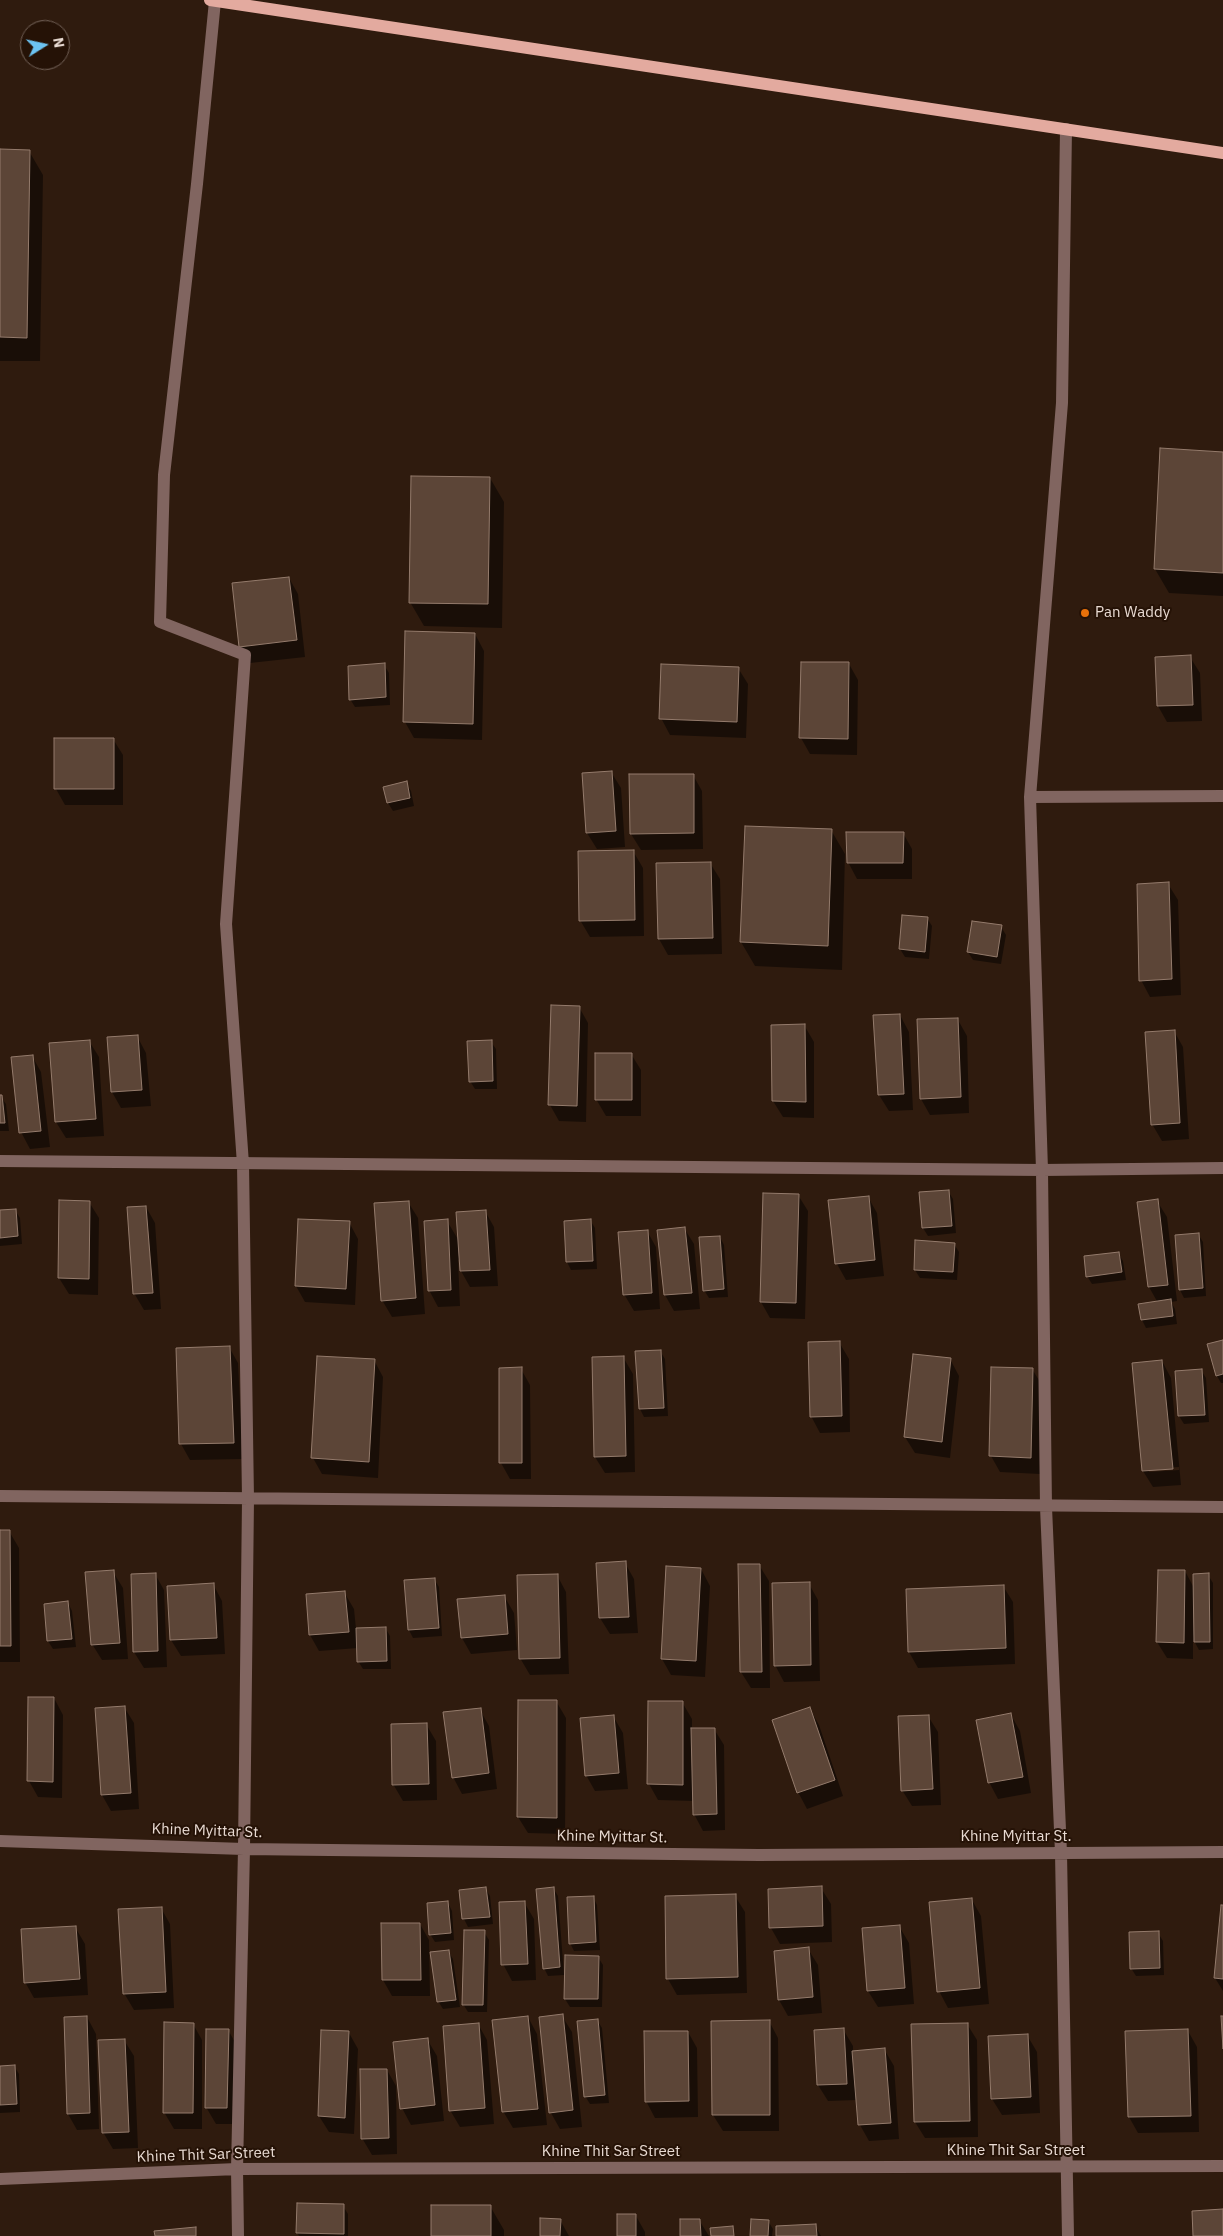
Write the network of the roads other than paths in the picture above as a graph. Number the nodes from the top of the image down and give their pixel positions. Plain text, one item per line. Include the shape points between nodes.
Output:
1 (212, 0) edge
2 (1066, 129) junction
3 (1223, 152) edge
4 (1223, 796) edge
5 (1030, 797) junction
6 (0, 1161) edge
7 (243, 1164) junction
8 (1223, 1168) edge
9 (1042, 1170) junction
10 (0, 1496) edge
11 (248, 1499) junction
12 (1046, 1507) junction
13 (1223, 1507) edge
14 (0, 1841) edge
15 (244, 1849) junction
16 (1223, 1852) edge
17 (1060, 1853) junction
18 (1223, 2166) edge
19 (1068, 2167) junction
20 (237, 2169) junction
21 (0, 2179) edge
22 (238, 2236) edge
23 (1068, 2236) edge

1 - 2 main road
1 - 7 street via 197,184 164,475 160,622 245,655 226,924
2 - 3 main road
2 - 5 street via 1062,403
4 - 5 street
5 - 9 street
6 - 7 street
7 - 9 street
7 - 11 street
8 - 9 street
9 - 12 street
10 - 11 street
11 - 12 street
11 - 15 street
12 - 13 street
12 - 17 street
14 - 15 street, Khine Myittar St.
15 - 17 street, Khine Myittar St. via 759,1855
15 - 20 street
16 - 17 street, Khine Myittar St.
17 - 19 street
18 - 19 street, Khine Thit Sar Street
19 - 20 street, Khine Thit Sar Street
19 - 23 street
20 - 21 street, Khine Thit Sar Street
20 - 22 street

